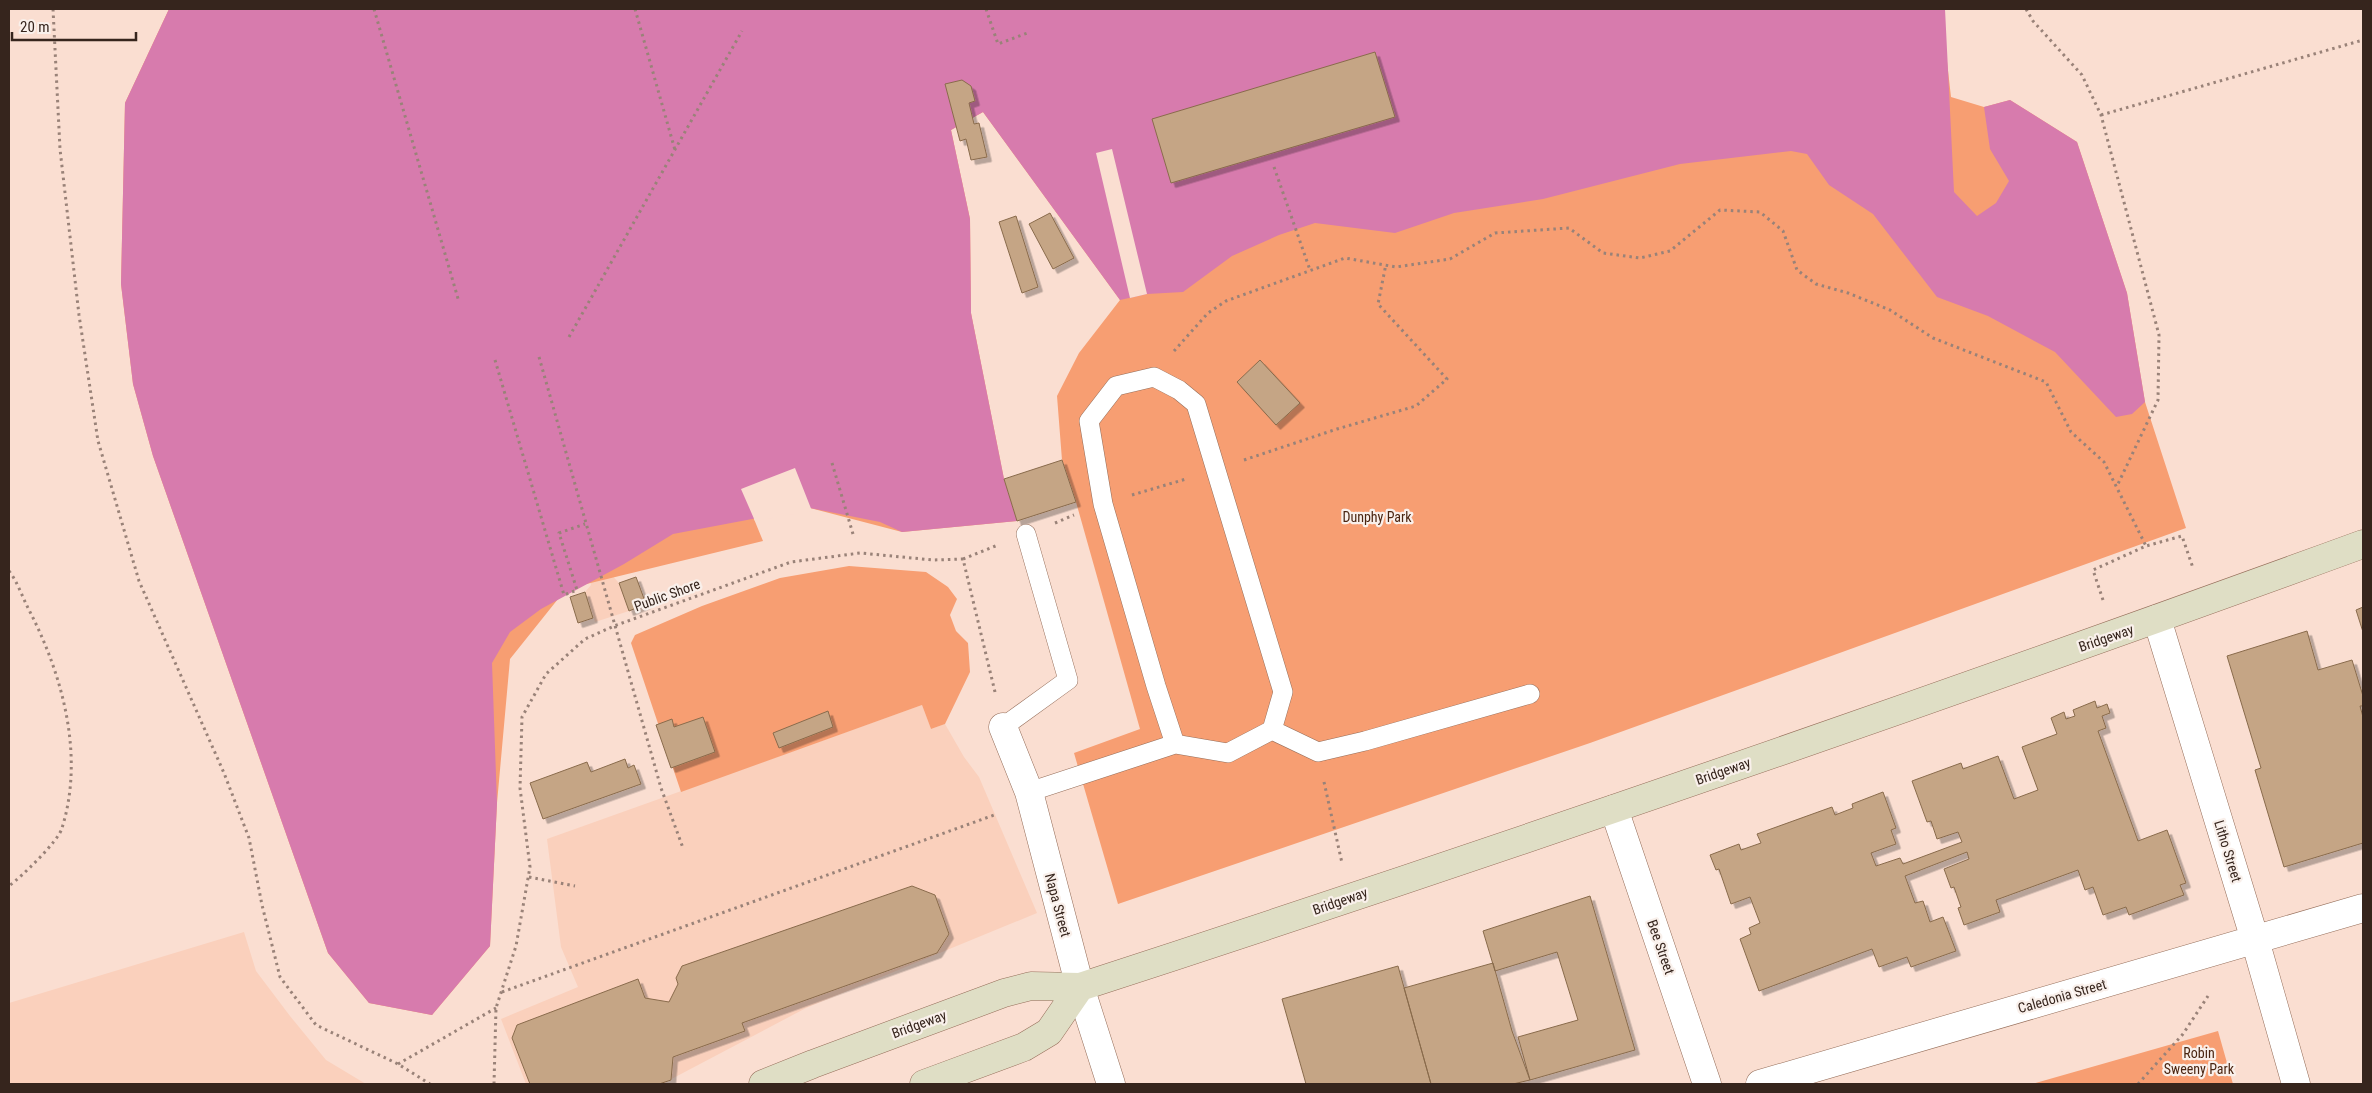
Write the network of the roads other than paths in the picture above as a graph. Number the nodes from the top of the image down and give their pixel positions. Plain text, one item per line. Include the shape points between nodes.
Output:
1 (1026, 534) dead end
2 (2363, 544) edge
3 (2158, 619) junction
4 (1530, 694) dead end
5 (1003, 727) joint
6 (1272, 730) junction
7 (1175, 744) junction
8 (1030, 797) junction
9 (1614, 809) junction
10 (2363, 908) edge
11 (2255, 940) junction
12 (1080, 987) junction
13 (763, 1084) edge
14 (924, 1084) edge
15 (1111, 1084) edge
16 (1707, 1084) edge
17 (1760, 1084) edge
18 (2296, 1084) edge

1 - 5 lane via 1068,680
2 - 3 main road, Bridgeway
3 - 9 main road, Bridgeway
3 - 11 street, Litho Street
4 - 6 lane via 1318,752
5 - 8 street, Napa Street
6 - 7 lane via 1228,753
6 - 7 lane via 1284,692 1196,404 1179,390 1154,377 1116,386 1089,421 1103,504
7 - 8 lane
8 - 12 street, Napa Street
9 - 12 main road, Bridgeway
9 - 16 street, Bee Street
10 - 11 street, Caledonia Street
11 - 17 street, Caledonia Street
11 - 18 street, Litho Street
12 - 13 main road, Bridgeway via 1031,986 1004,993
12 - 14 main road via 1049,1032 1024,1047
12 - 15 street, Napa Street

